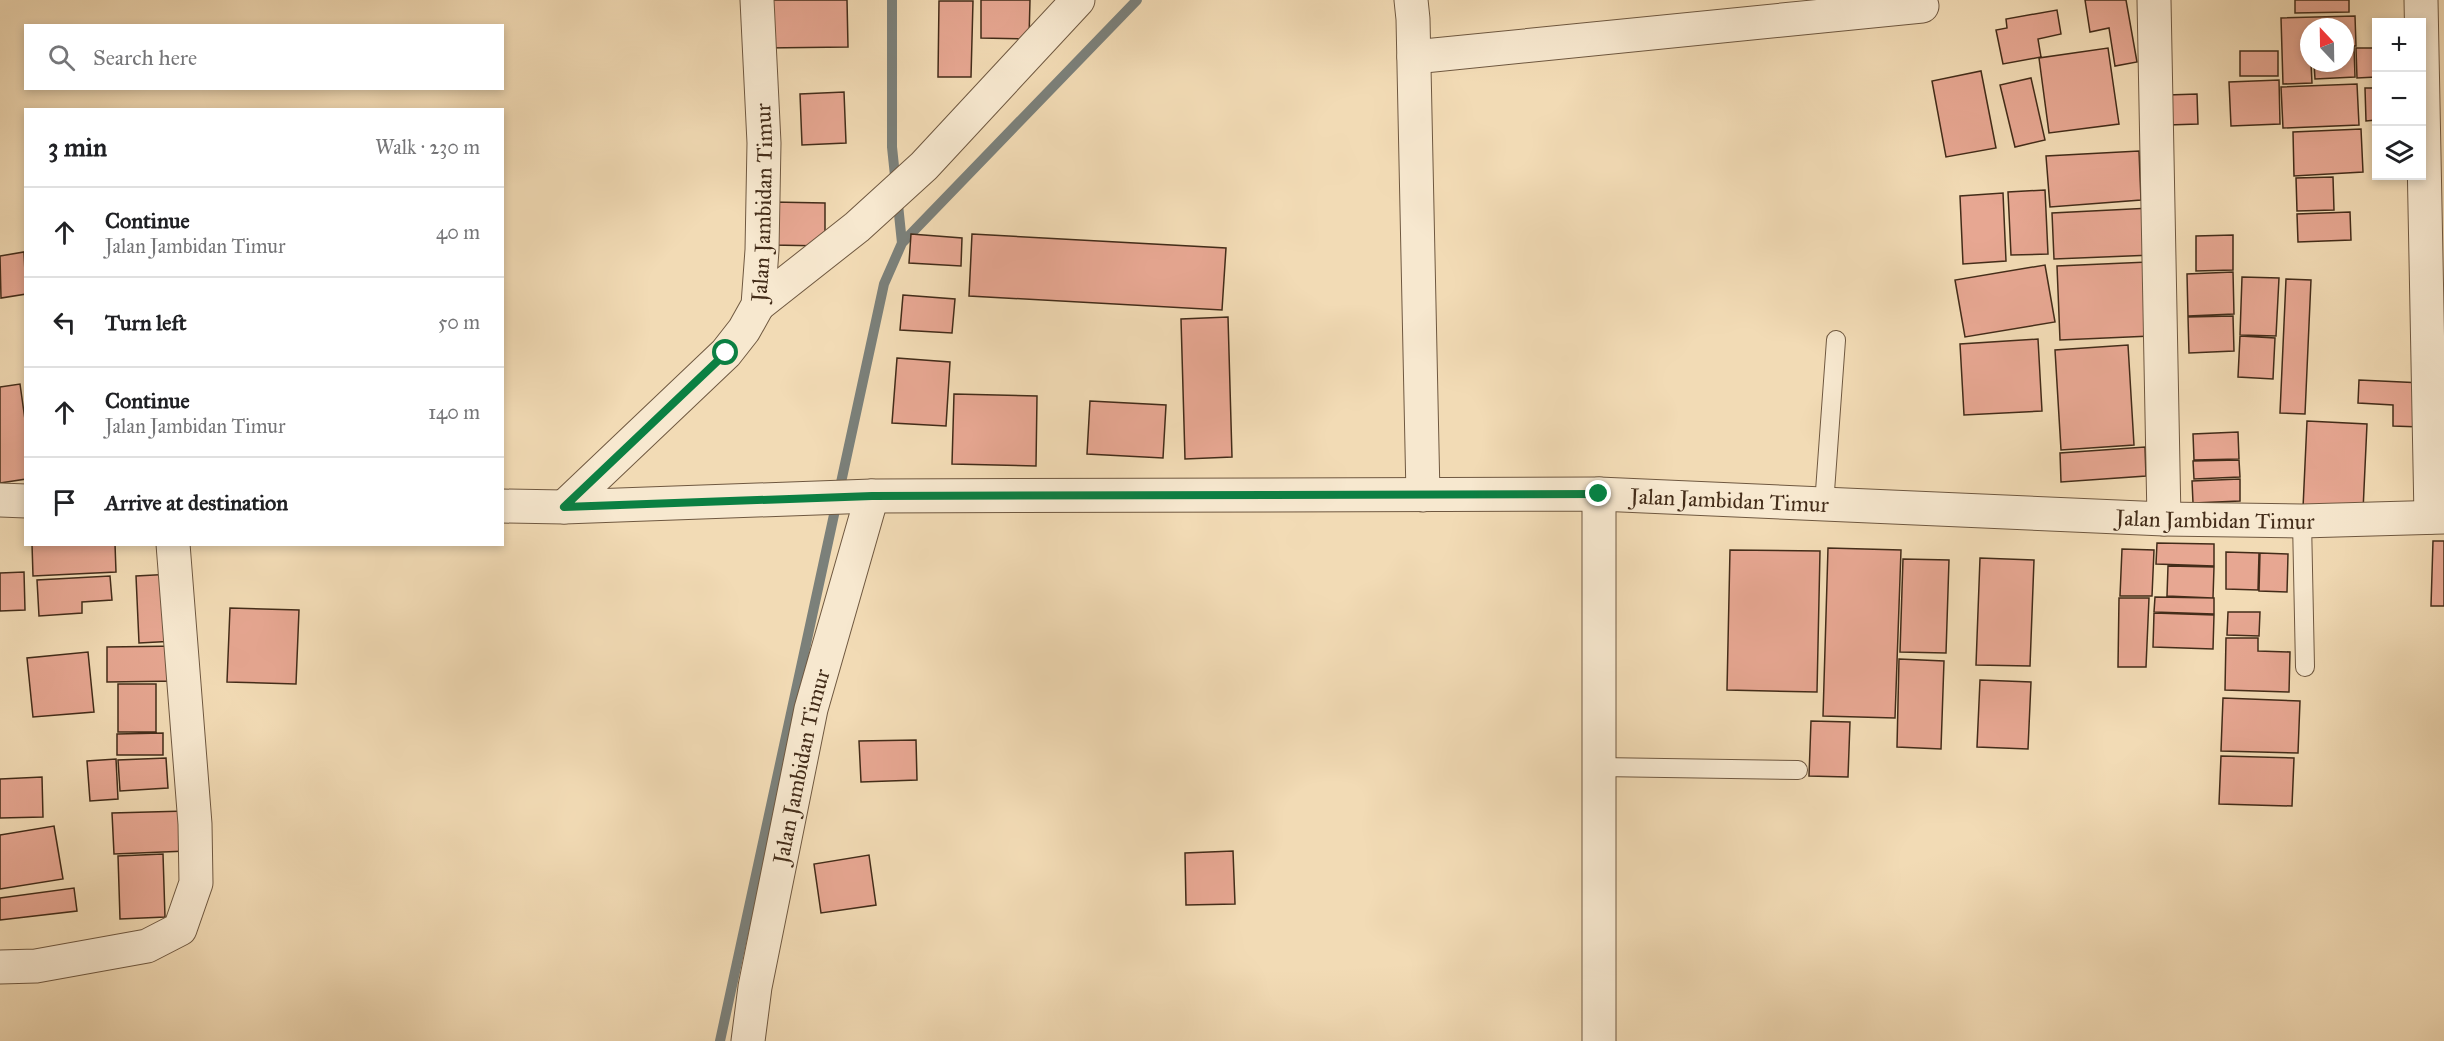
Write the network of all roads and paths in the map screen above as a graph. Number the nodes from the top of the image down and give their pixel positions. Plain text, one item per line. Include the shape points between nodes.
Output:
1 (757, 0) edge
2 (1078, 0) edge
3 (1411, 0) edge
4 (2154, 0) edge
5 (2421, 0) edge
6 (1922, 6) dead end
7 (1414, 57) junction
8 (758, 305) junction
9 (1836, 340) dead end
10 (1599, 494) junction
11 (1423, 495) junction
12 (862, 496) junction
13 (0, 500) edge
14 (24, 501) edge
15 (1824, 505) junction
16 (504, 506) edge
17 (564, 507) junction
18 (2438, 517) edge
19 (2164, 519) junction
20 (2302, 520) junction
21 (173, 546) edge
22 (2305, 667) dead end
23 (1599, 767) junction
24 (1798, 770) dead end
25 (0, 967) edge
26 (748, 1041) edge
27 (1599, 1041) edge

1 - 8 street, Jalan Jambidan Timur via 764,144
2 - 8 street via 924,166 857,227
3 - 7 street
4 - 19 street
5 - 18 street
6 - 7 street
7 - 11 street
8 - 17 street, Jalan Jambidan Timur via 726,353
9 - 15 lane
10 - 11 street, Jalan Jambidan Timur
10 - 15 street, Jalan Jambidan Timur
10 - 23 street
11 - 12 street, Jalan Jambidan Timur
12 - 17 street
12 - 26 street, Jalan Jambidan Timur via 811,709 755,987
13 - 14 street
15 - 19 street, Jalan Jambidan Timur
16 - 17 street
18 - 20 street, Jalan Jambidan Timur
19 - 20 street, Jalan Jambidan Timur
20 - 22 lane
21 - 25 street via 195,824 196,883 180,929 147,946 36,966
23 - 24 lane
23 - 27 street

